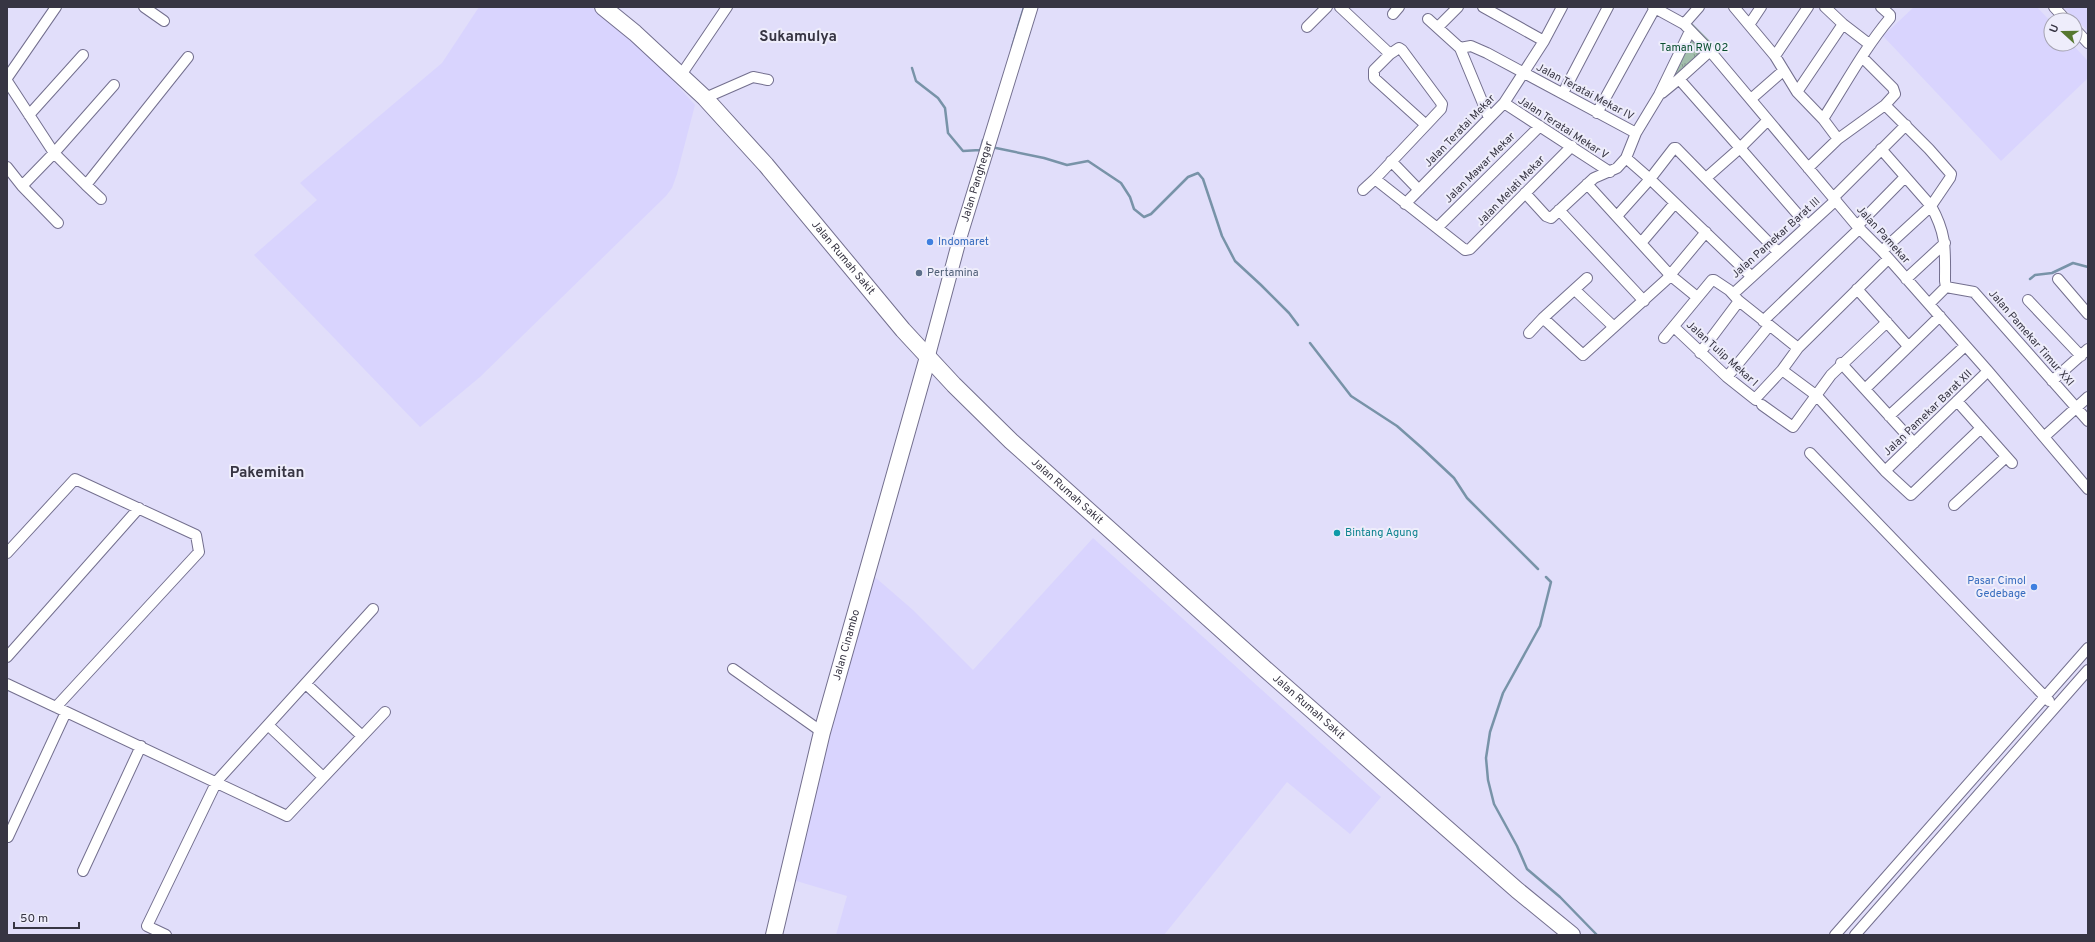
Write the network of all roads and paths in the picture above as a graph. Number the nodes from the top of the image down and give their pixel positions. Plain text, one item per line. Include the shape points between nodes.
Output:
1 (56, 7) edge
2 (144, 7) edge
3 (603, 7) edge
4 (726, 7) edge
5 (1031, 7) edge
6 (1327, 7) edge
7 (1340, 7) edge
8 (1458, 7) edge
9 (1483, 7) edge
10 (1562, 7) edge
11 (1608, 7) edge
12 (1654, 7) edge
13 (1699, 7) edge
14 (1734, 7) edge
15 (1761, 7) edge
16 (1808, 7) edge
17 (1825, 7) edge
18 (1881, 7) edge
19 (1428, 19) dead end
20 (164, 21) dead end
21 (1843, 24) junction
22 (1749, 25) junction
23 (1438, 27) junction
24 (1687, 27) junction
25 (1307, 28) dead end
26 (1544, 41) junction
27 (1869, 44) junction
28 (1460, 48) junction
29 (1710, 51) junction
30 (1390, 54) junction
31 (83, 55) dead end
32 (1775, 56) junction
33 (188, 57) dead end
34 (1863, 58) junction
35 (1783, 71) junction
36 (1522, 73) junction
37 (681, 75) junction
38 (7, 79) edge
39 (1679, 79) junction
40 (768, 80) dead end
41 (114, 85) dead end
42 (1797, 92) junction
43 (1563, 93) junction
44 (1659, 96) junction
45 (705, 98) junction
46 (1751, 99) junction
47 (1504, 103) junction
48 (1885, 105) junction
49 (1597, 112) junction
50 (29, 115) junction
51 (1489, 118) junction
52 (1823, 119) junction
53 (1768, 120) junction
54 (1426, 125) junction
55 (1906, 125) junction
56 (1540, 126) junction
57 (1636, 133) junction
58 (1838, 139) junction
59 (1572, 146) junction
60 (1740, 148) junction
61 (1882, 149) junction
62 (54, 153) junction
63 (1626, 158) junction
64 (1391, 161) junction
65 (7, 167) edge
66 (1808, 168) junction
67 (1610, 172) junction
68 (1906, 177) junction
69 (1706, 178) junction
70 (1375, 179) junction
71 (1650, 179) junction
72 (86, 184) junction
73 (1587, 184) junction
74 (22, 186) junction
75 (1363, 190) dead end
76 (1419, 190) junction
77 (1525, 193) junction
78 (101, 199) dead end
79 (1835, 199) junction
80 (1675, 203) junction
81 (1405, 204) junction
82 (1931, 206) junction
83 (1560, 210) junction
84 (1618, 216) junction
85 (58, 223) dead end
86 (1807, 226) junction
87 (1859, 227) junction
88 (1437, 228) junction
89 (1706, 232) junction
90 (1641, 243) junction
91 (1945, 243) junction
92 (1778, 252) junction
93 (1885, 255) junction
94 (1670, 275) junction
95 (1751, 276) junction
96 (1587, 278) dead end
97 (1906, 279) junction
98 (2058, 279) dead end
99 (1946, 287) junction
100 (1857, 289) junction
101 (1575, 290) junction
102 (1697, 297) junction
103 (1736, 298) junction
104 (2028, 300) dead end
105 (1644, 301) junction
106 (1929, 304) junction
107 (2088, 314) edge
108 (1940, 316) junction
109 (1544, 318) junction
110 (1887, 322) junction
111 (1766, 323) junction
112 (1614, 327) junction
113 (1674, 327) junction
114 (1529, 333) dead end
115 (1664, 338) dead end
116 (1908, 346) junction
117 (1965, 346) junction
118 (1798, 348) junction
119 (2084, 352) edge
120 (1700, 353) junction
121 (928, 357) junction
122 (1841, 363) junction
123 (1782, 370) junction
124 (1988, 371) junction
125 (1727, 377) junction
126 (2052, 381) junction
127 (1865, 389) junction
128 (1817, 396) junction
129 (2088, 397) edge
130 (1758, 401) junction
131 (1957, 401) junction
132 (2076, 407) junction
133 (1889, 416) junction
134 (2088, 421) edge
135 (1981, 428) junction
136 (2045, 436) junction
137 (1914, 443) junction
138 (1810, 453) dead end
139 (1885, 472) junction
140 (2088, 489) edge
141 (1954, 505) dead end
142 (139, 508) junction
143 (7, 553) edge
144 (373, 609) dead end
145 (2088, 648) edge
146 (7, 657) edge
147 (733, 669) dead end
148 (2088, 670) edge
149 (7, 684) edge
150 (306, 684) junction
151 (2045, 697) junction
152 (56, 707) junction
153 (2055, 707) junction
154 (66, 712) junction
155 (385, 712) dead end
156 (268, 725) junction
157 (822, 732) junction
158 (362, 736) junction
159 (141, 746) junction
160 (323, 777) junction
161 (217, 781) junction
162 (8, 837) dead end
163 (83, 871) dead end
164 (166, 935) edge
165 (774, 935) edge
166 (1572, 935) edge
167 (1835, 935) edge
168 (1855, 935) edge

1 - 38 street
2 - 20 street
3 - 37 main road, Jalan Rumah Sakit
4 - 37 street
5 - 121 street, Jalan Panghegar via 961,234
6 - 25 street
7 - 30 street
8 - 23 street
9 - 26 street
10 - 26 street, Jalan Teratai Mekar
11 - 43 street
12 - 24 street, Jalan Pamekar
12 - 49 street
13 - 24 street
14 - 22 street
15 - 22 street
16 - 32 street
17 - 21 street
18 - 27 street via 1891,16
19 - 23 street
21 - 27 street
21 - 42 street
22 - 32 street
23 - 28 street
24 - 29 street, Jalan Pamekar
24 - 44 street
26 - 36 street, Jalan Teratai Mekar
27 - 34 street
28 - 36 street, Jalan Teratai Mekar IV via 1471,46
28 - 51 street
29 - 39 street
29 - 46 street, Jalan Pamekar
30 - 54 street via 1374,70 1374,78
30 - 54 street via 1398,48 1402,50 1441,100 1441,109
31 - 50 street
32 - 35 street
33 - 72 street
34 - 48 street via 1895,92 1893,98
34 - 52 street
35 - 42 street
35 - 46 street
36 - 43 street, Jalan Teratai Mekar IV
36 - 47 street, Jalan Teratai Mekar
37 - 45 main road, Jalan Rumah Sakit
38 - 50 street
39 - 44 street
39 - 60 street
40 - 45 street via 753,77
41 - 62 street
42 - 52 street
43 - 49 street, Jalan Teratai Mekar IV
44 - 57 street
45 - 121 main road, Jalan Rumah Sakit via 766,165
46 - 53 street, Jalan Pamekar
47 - 51 street, Jalan Teratai Mekar
47 - 56 street, Jalan Teratai Mekar V
48 - 55 street
48 - 58 street
49 - 57 street, Jalan Teratai Mekar IV
50 - 62 street
51 - 76 street, Jalan Teratai Mekar
52 - 58 street
53 - 60 street
53 - 66 street, Jalan Pamekar
54 - 64 street
55 - 61 street, Jalan Pamekar Barat III
55 - 82 street via 1950,174 1950,178
56 - 59 street, Jalan Teratai Mekar V
56 - 88 street, Jalan Mawar Mekar
57 - 63 street
58 - 66 street
59 - 67 street, Jalan Teratai Mekar V
59 - 77 street, Jalan Melati Mekar
60 - 69 street
60 - 86 street
61 - 68 street
61 - 79 street, Jalan Pamekar Barat III
62 - 72 street
62 - 74 street
63 - 67 street
63 - 71 street
64 - 70 street
64 - 76 street
65 - 74 street
66 - 79 street, Jalan Pamekar
67 - 73 street
68 - 82 street
68 - 87 street
69 - 71 street via 1678,148 1674,148
69 - 92 street
70 - 75 street
70 - 81 street
71 - 80 street
71 - 84 street
72 - 78 street
73 - 83 street
73 - 84 street
74 - 85 street
76 - 81 street, Jalan Teratai Mekar
77 - 83 street via 1548,218
77 - 88 street, Jalan Melati Mekar via 1470,249 1465,250
79 - 86 street, Jalan Pamekar Barat III
79 - 87 street, Jalan Pamekar
80 - 89 street
80 - 90 street
81 - 88 street
82 - 91 street via 1940,222
82 - 93 street
83 - 105 street
84 - 90 street
86 - 92 street, Jalan Pamekar Barat III
87 - 93 street, Jalan Pamekar
87 - 111 street
89 - 94 street
89 - 95 street
90 - 94 street
91 - 97 street
91 - 99 street
92 - 95 street, Jalan Pamekar Barat III
93 - 97 street, Jalan Pamekar
93 - 100 street
94 - 102 street
94 - 105 street
95 - 103 street, Jalan Pamekar Barat III
96 - 101 street
97 - 106 street, Jalan Pamekar
98 - 107 street
99 - 106 street
99 - 126 street, Jalan Pamekar Timur XXI via 1974,292
100 - 110 street
100 - 118 street
101 - 109 street
101 - 112 street
102 - 103 street via 1714,280
102 - 113 street
103 - 111 street
103 - 120 street, Jalan Pamekar Barat III
104 - 119 street
105 - 112 street
106 - 108 street, Jalan Pamekar
108 - 116 street
108 - 117 street, Jalan Pamekar
109 - 112 street via 1583,355
109 - 114 street
110 - 116 street
110 - 122 street
111 - 118 street
111 - 125 street
113 - 115 street
113 - 120 street, Jalan Tulip Mekar I
116 - 127 street
117 - 124 street, Jalan Pamekar
117 - 133 street
118 - 123 street
119 - 126 street
120 - 125 street, Jalan Tulip Mekar I
121 - 157 main road, Jalan Cinambo
121 - 166 main road, Jalan Rumah Sakit via 1052,479 1517,890
122 - 127 street
122 - 128 street
123 - 128 street
123 - 130 street
124 - 131 street, Jalan Pamekar Barat XII
124 - 136 street, Jalan Pamekar
125 - 130 street, Jalan Tulip Mekar I
126 - 132 street, Jalan Pamekar Timur XXI
127 - 133 street
128 - 130 street, Jalan Tulip Mekar I via 1792,428
128 - 139 street
129 - 132 street
131 - 135 street
131 - 137 street, Jalan Pamekar Barat XII
132 - 134 street, Jalan Pamekar Timur XXI
132 - 136 street
133 - 137 street
135 - 139 street via 1911,495
135 - 141 street via 2009,460
136 - 140 street, Jalan Pamekar
137 - 139 street, Jalan Pamekar Barat XII
138 - 151 street
142 - 143 street via 75,479
142 - 146 street
142 - 152 street via 196,534 199,552
144 - 150 street
145 - 151 street
147 - 157 street
148 - 153 street
149 - 152 street
150 - 156 street
150 - 158 street
151 - 153 street
151 - 167 street
152 - 154 street
153 - 168 street
154 - 159 street
154 - 162 street
155 - 158 street
156 - 160 street
156 - 161 street
157 - 165 main road, Jalan Cinambo
158 - 160 street
159 - 161 street
159 - 163 street
160 - 161 street via 287,816
161 - 164 street via 147,926

